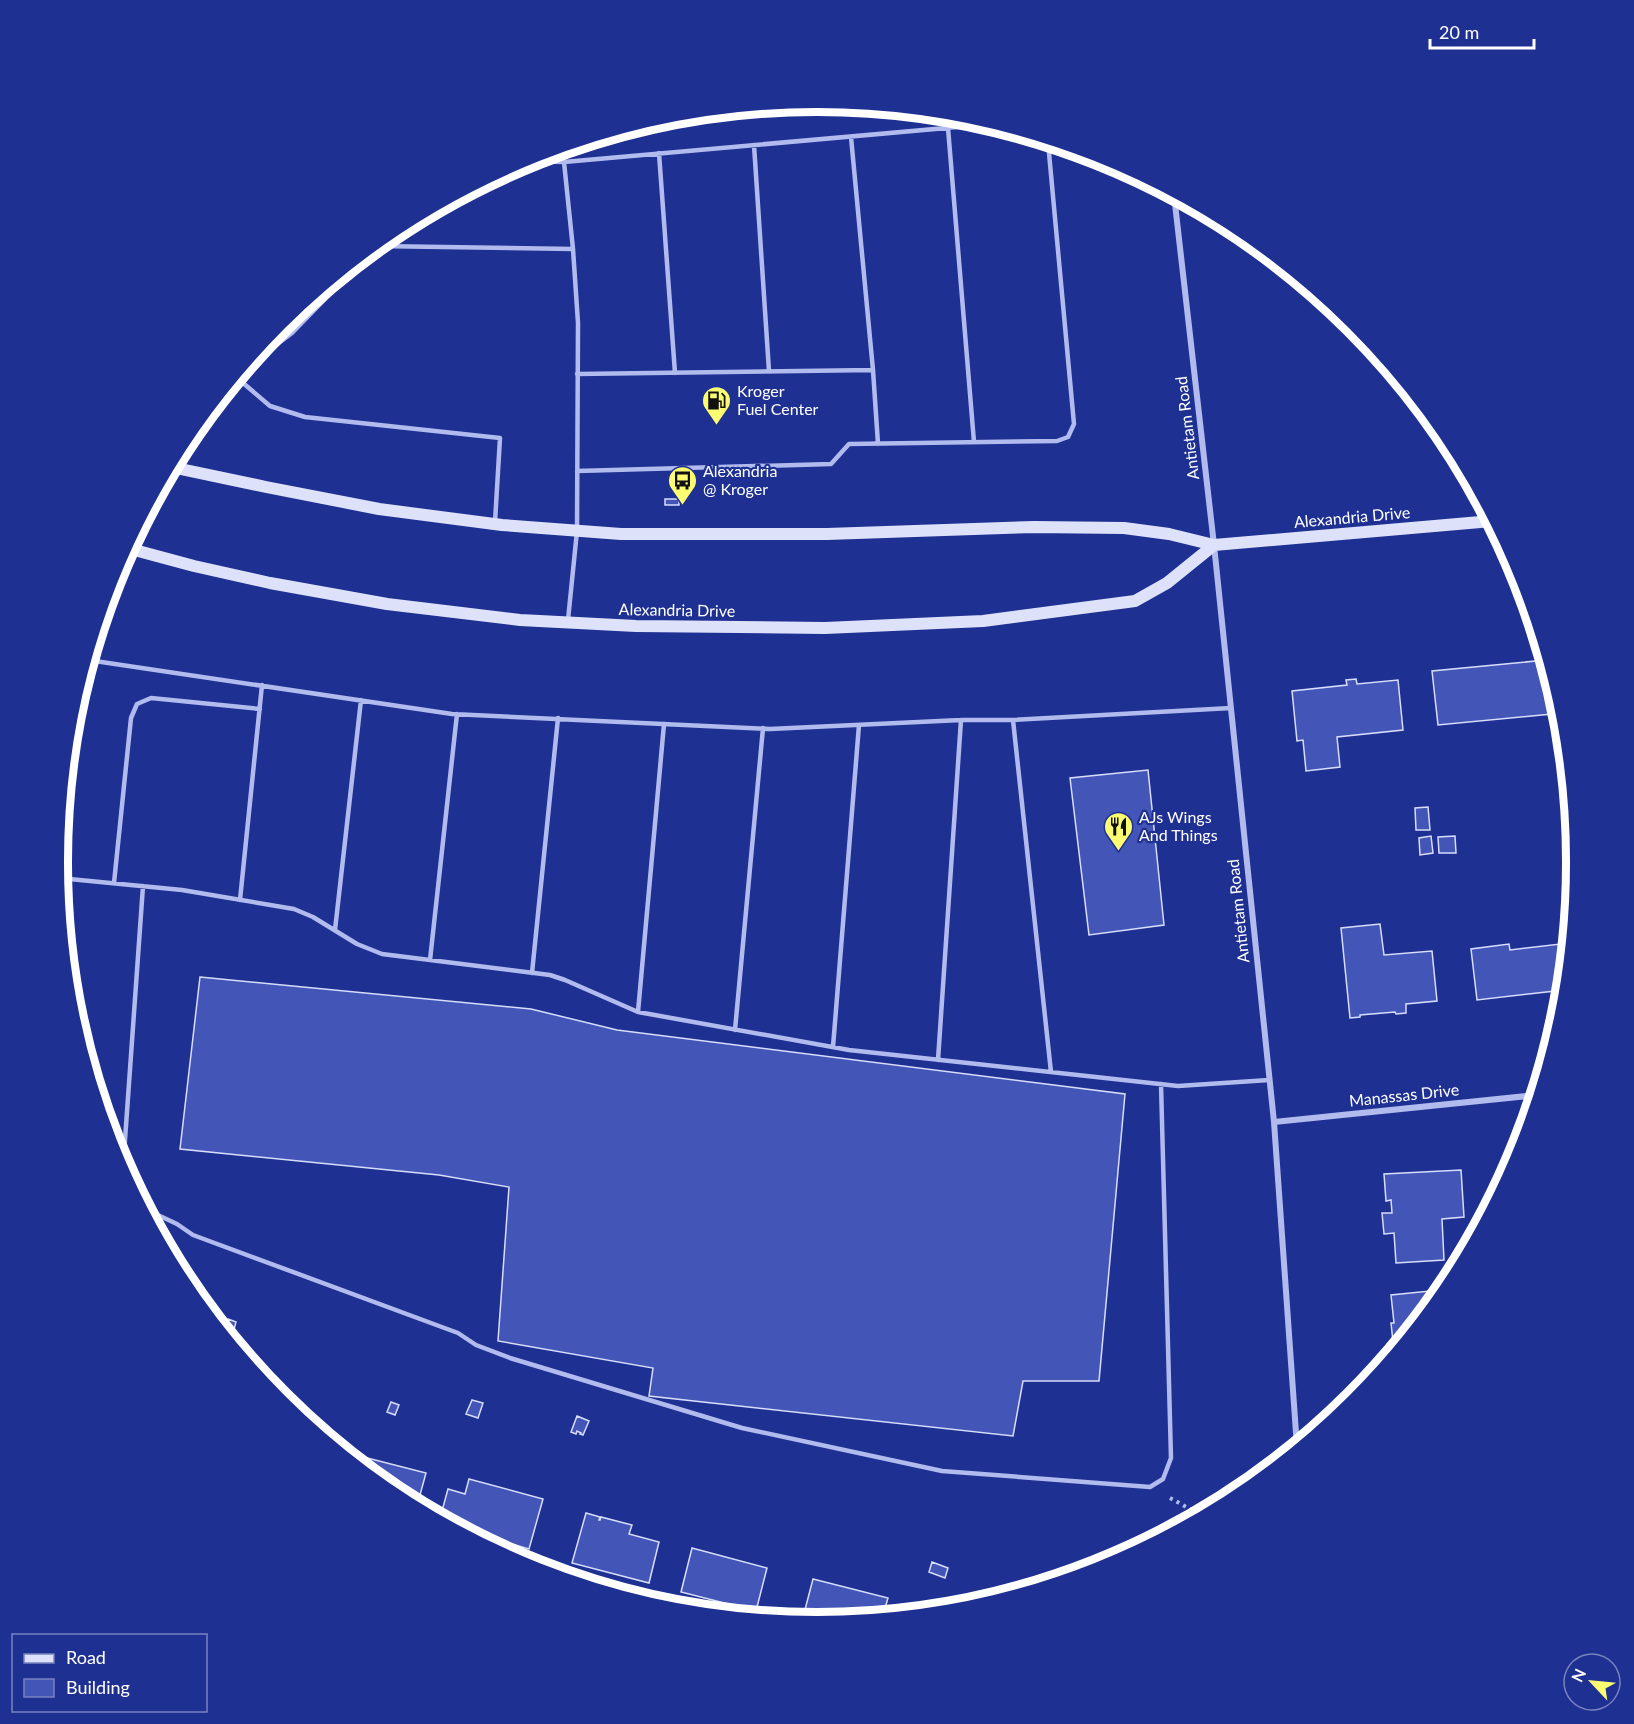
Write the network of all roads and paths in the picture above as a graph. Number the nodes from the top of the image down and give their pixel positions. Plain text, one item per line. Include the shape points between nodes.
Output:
1 (961, 127) edge
2 (948, 128) junction
3 (851, 137) junction
4 (754, 145) junction
5 (1049, 149) edge
6 (659, 153) junction
7 (551, 162) edge
8 (564, 162) junction
9 (1175, 204) edge
10 (391, 246) edge
11 (573, 249) junction
12 (327, 294) edge
13 (271, 349) edge
14 (873, 370) junction
15 (769, 371) junction
16 (675, 373) junction
17 (577, 374) junction
18 (242, 382) edge
19 (974, 442) junction
20 (878, 444) junction
21 (179, 469) edge
22 (577, 471) junction
23 (1484, 522) edge
24 (495, 525) junction
25 (577, 531) junction
26 (1214, 545) junction
27 (136, 550) edge
28 (568, 623) junction
29 (95, 661) edge
30 (262, 685) junction
31 (361, 700) junction
32 (1231, 708) junction
33 (260, 709) junction
34 (457, 714) junction
35 (558, 718) junction
36 (961, 720) junction
37 (1013, 720) junction
38 (664, 724) junction
39 (859, 725) junction
40 (763, 728) junction
41 (68, 879) edge
42 (114, 883) junction
43 (143, 886) junction
44 (240, 900) junction
45 (335, 930) junction
46 (430, 960) junction
47 (532, 973) junction
48 (638, 1012) junction
49 (735, 1030) junction
50 (833, 1047) junction
51 (938, 1059) junction
52 (1051, 1072) junction
53 (1269, 1080) junction
54 (1161, 1084) junction
55 (1529, 1096) edge
56 (1274, 1122) junction
57 (124, 1147) edge
58 (156, 1214) edge
59 (1296, 1438) edge
60 (1150, 1488) junction
61 (1193, 1511) edge

1 - 2 lane
2 - 3 lane
2 - 19 lane
3 - 4 lane
3 - 14 lane
4 - 6 lane
4 - 15 lane
5 - 19 lane via 1074,424 1068,437 1057,441
6 - 8 lane
6 - 16 lane
7 - 8 lane
8 - 11 lane
9 - 26 street, Antietam Road
10 - 11 lane
11 - 17 lane
12 - 13 lane via 292,333
14 - 15 lane
14 - 20 lane
15 - 16 lane
16 - 17 lane
17 - 22 lane
18 - 24 lane via 270,406 305,417 500,438
19 - 20 lane
20 - 22 lane via 849,444 831,464
21 - 24 main road, Alexandria Drive via 379,509
22 - 25 lane
23 - 26 main road, Alexandria Drive
24 - 25 main road, Alexandria Drive
25 - 26 main road, Alexandria Drive via 804,535 1124,528
25 - 28 lane
26 - 28 main road, Alexandria Drive via 1167,583 1135,601 983,621 825,628
26 - 32 street, Antietam Road
27 - 28 main road, Alexandria Drive via 270,583 387,604
29 - 30 lane
30 - 31 lane
30 - 33 lane
31 - 34 lane
31 - 45 lane
32 - 37 lane
32 - 53 street, Antietam Road
33 - 42 lane via 151,698 137,704 131,718
33 - 44 lane
34 - 35 lane
34 - 46 lane
35 - 38 lane
35 - 47 lane
36 - 37 lane
36 - 39 lane
36 - 51 lane
37 - 52 lane
38 - 40 lane
38 - 48 lane
39 - 40 lane
39 - 50 lane
40 - 49 lane
41 - 42 lane
42 - 43 lane
43 - 44 lane
43 - 57 lane
44 - 45 lane via 294,909
45 - 46 lane via 382,954
46 - 47 lane
47 - 48 lane via 565,980
48 - 49 lane
49 - 50 lane
50 - 51 lane
51 - 52 lane
52 - 54 lane
53 - 54 lane
53 - 56 street, Antietam Road
54 - 60 lane via 1171,1458 1164,1479
55 - 56 street, Manassas Drive
56 - 59 street, Antietam Road
58 - 60 lane via 194,1236 458,1333 476,1345 510,1358 742,1428 942,1471
60 - 61 path

